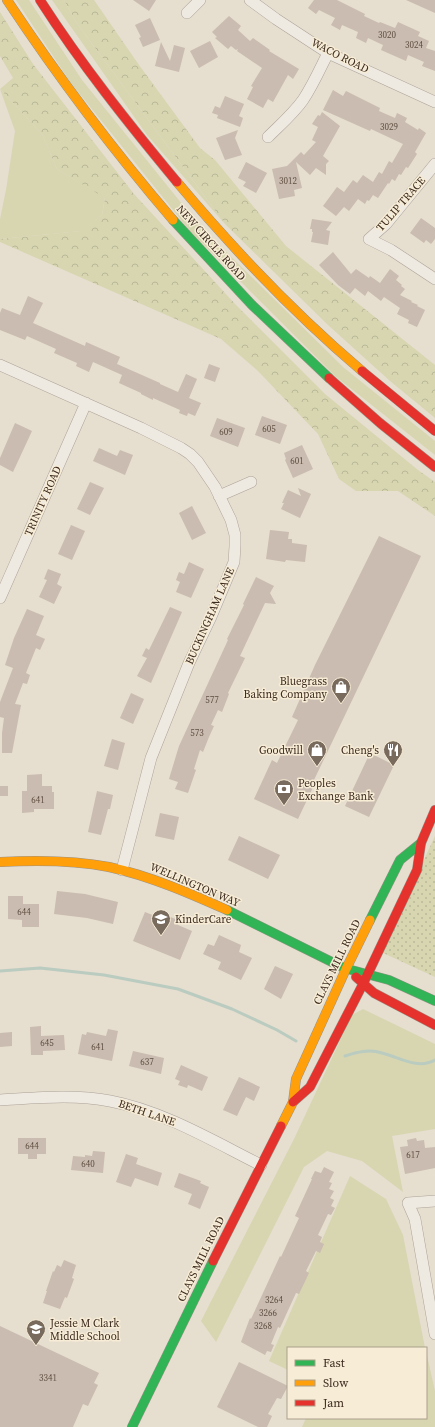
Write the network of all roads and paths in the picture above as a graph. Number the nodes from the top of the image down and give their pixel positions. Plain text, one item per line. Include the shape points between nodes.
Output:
1 (7, 0) edge
2 (40, 0) edge
3 (200, 0) edge
4 (250, 0) edge
5 (187, 13) dead end
6 (328, 53) junction
7 (435, 102) edge
8 (268, 137) dead end
9 (435, 164) edge
10 (435, 279) edge
11 (0, 365) edge
12 (86, 403) junction
13 (435, 431) edge
14 (435, 467) edge
15 (251, 482) dead end
16 (219, 496) junction
17 (0, 598) edge
18 (435, 810) edge
19 (421, 843) junction
20 (0, 862) edge
21 (122, 870) junction
22 (346, 969) junction
23 (368, 974) junction
24 (363, 984) junction
25 (435, 1001) edge
26 (435, 1025) edge
27 (0, 1100) edge
28 (293, 1102) junction
29 (261, 1165) junction
30 (435, 1201) edge
31 (435, 1334) edge
32 (132, 1427) edge

1 - 14 main road, NEW CIRCLE ROAD via 46,58 115,151 186,235 319,370
2 - 13 main road, NEW CIRCLE ROAD via 119,112 213,225 253,268 335,347
3 - 5 street
4 - 6 street, WACO ROAD
6 - 7 street, WACO ROAD
6 - 8 street via 303,99
9 - 10 street, TULIP TRACE via 386,224 369,240 391,250
11 - 12 street, BUCKINGHAM LANE
12 - 16 street, BUCKINGHAM LANE via 181,448 198,462
12 - 17 street, TRINITY ROAD
15 - 16 street
16 - 21 street, BUCKINGHAM LANE via 235,535 234,562 189,663 151,758
18 - 19 main road, CLAYS MILL ROAD
19 - 22 main road, CLAYS MILL ROAD via 400,860
19 - 23 main road, CLAYS MILL ROAD via 417,870
20 - 21 main road, WELLINGTON WAY via 44,860
21 - 22 main road, WELLINGTON WAY via 197,897
22 - 23 main road, WELLINGTON WAY
22 - 24 main road, WELLINGTON WAY
22 - 28 main road, CLAYS MILL ROAD via 296,1079
23 - 24 main road, CLAYS MILL ROAD
23 - 25 main road, WELLINGTON WAY
24 - 26 main road, WELLINGTON WAY via 374,993
24 - 28 main road, CLAYS MILL ROAD via 310,1087
27 - 29 street, BETH LANE via 109,1100 146,1111 192,1130
28 - 29 main road, CLAYS MILL ROAD
29 - 32 main road, CLAYS MILL ROAD
30 - 31 street via 408,1202 415,1219

